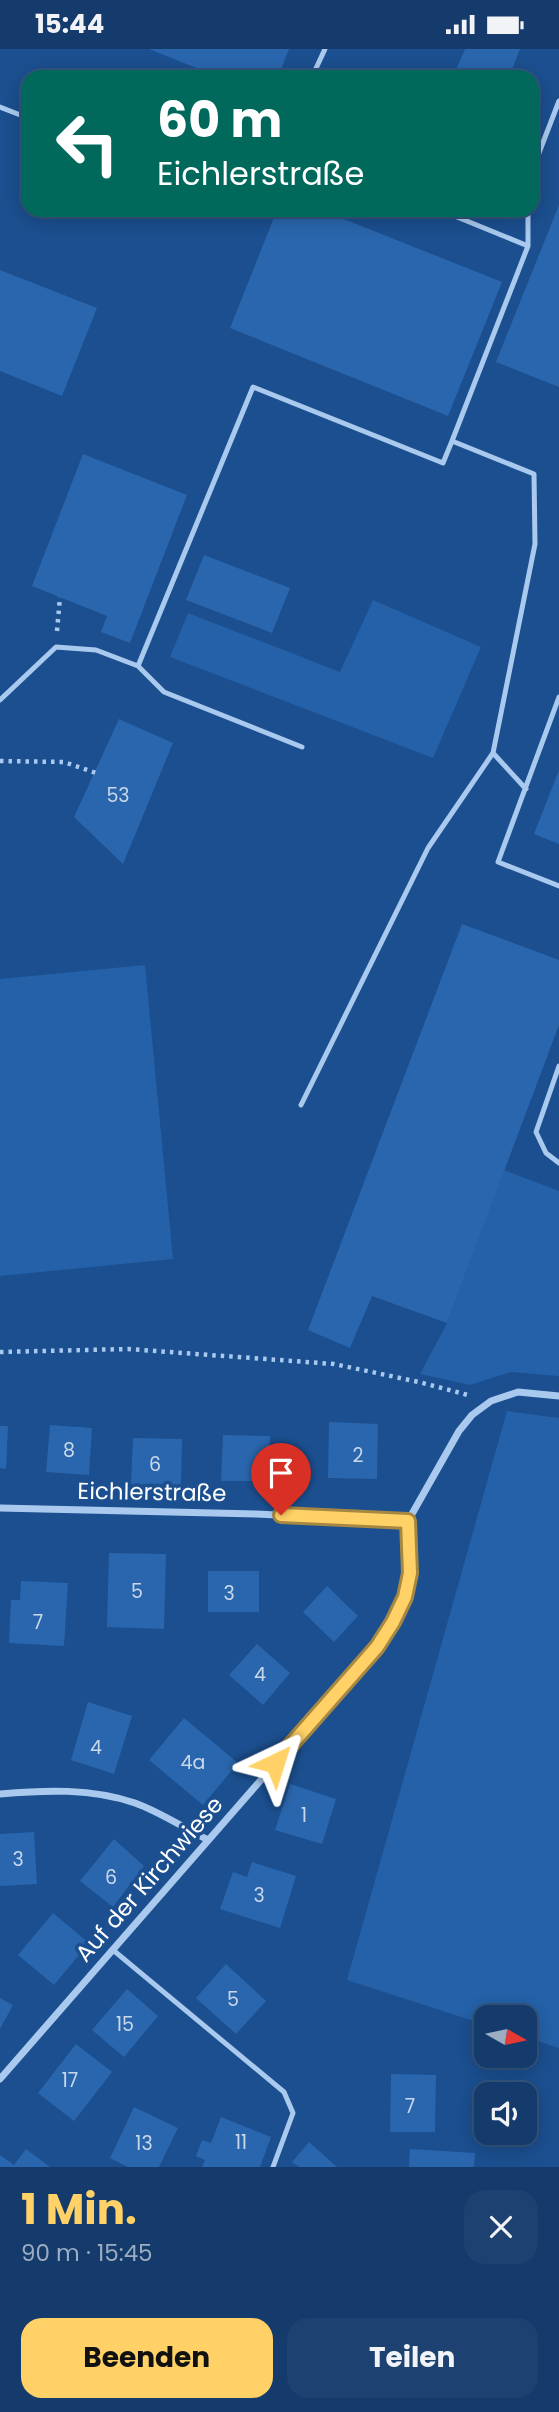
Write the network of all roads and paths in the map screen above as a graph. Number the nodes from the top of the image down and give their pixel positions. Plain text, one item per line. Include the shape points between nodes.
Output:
1 (325, 49) edge
2 (315, 70) edge
3 (559, 101) edge
4 (0, 107) edge
5 (21, 115) edge
6 (539, 153) edge
7 (457, 217) edge
8 (528, 217) edge
9 (528, 246) junction
10 (452, 441) junction
11 (60, 597) dead end
12 (56, 647) junction
13 (138, 666) junction
14 (559, 697) edge
15 (0, 700) edge
16 (302, 747) dead end
17 (494, 753) junction
18 (0, 761) edge
19 (96, 773) dead end
20 (526, 789) junction
21 (559, 885) edge
22 (559, 1066) edge
23 (301, 1105) dead end
24 (559, 1163) edge
25 (0, 1352) edge
26 (559, 1396) edge
27 (492, 1401) junction
28 (0, 1508) edge
29 (408, 1521) junction
30 (0, 1794) edge
31 (208, 1840) junction
32 (113, 1949) junction
33 (0, 2079) edge
34 (274, 2167) edge

1 - 2 lane
3 - 6 lane
4 - 5 lane
7 - 9 lane
8 - 9 lane
9 - 10 lane
10 - 13 lane via 443,463 253,387
10 - 17 lane via 534,474 535,544
11 - 12 path
12 - 13 lane via 96,650
12 - 15 lane
13 - 16 lane via 164,692
14 - 20 lane
17 - 20 lane
17 - 23 lane via 428,848
18 - 19 path via 64,762
20 - 21 lane via 498,862
22 - 24 lane via 536,1132 546,1153
25 - 27 path via 128,1349 334,1364
26 - 27 street via 518,1392
27 - 29 street via 458,1431
28 - 29 street, Eichlerstraße
29 - 31 street, Auf der Kirchwiese via 410,1573 393,1622 377,1647
30 - 31 street via 49,1790 135,1803
31 - 32 street, Auf der Kirchwiese
32 - 33 street, Auf der Kirchwiese
32 - 34 lane via 285,2092 293,2113

